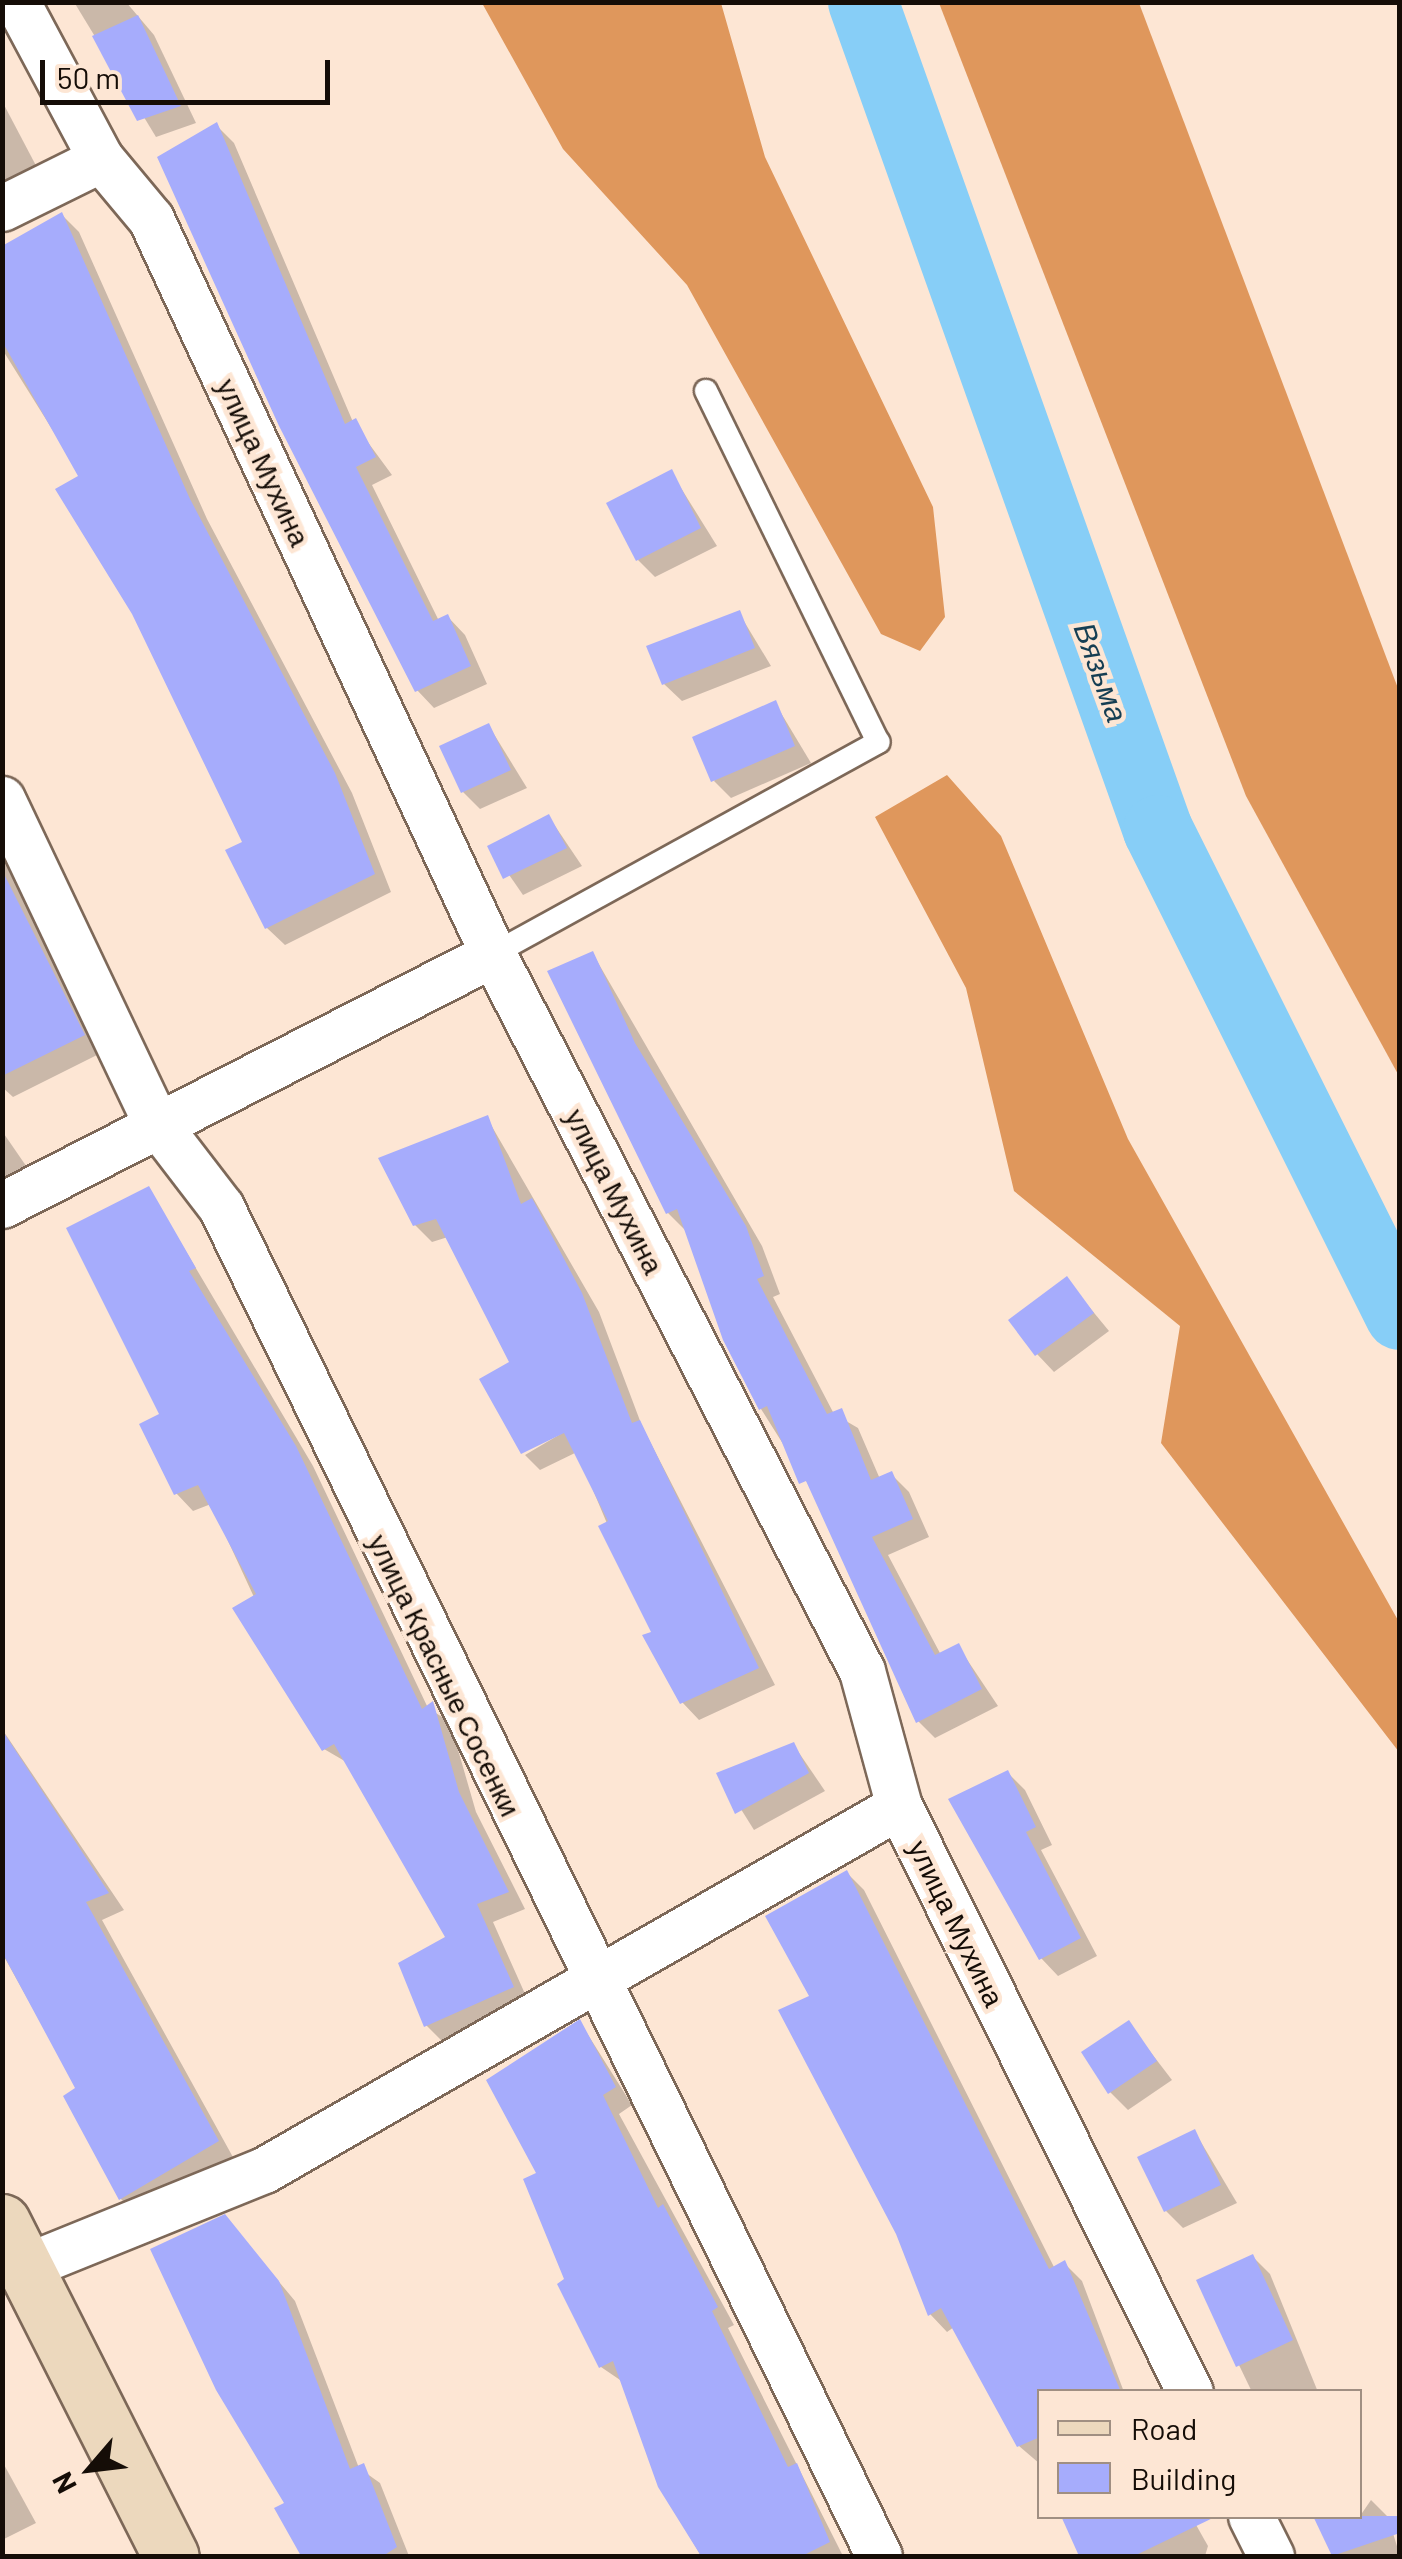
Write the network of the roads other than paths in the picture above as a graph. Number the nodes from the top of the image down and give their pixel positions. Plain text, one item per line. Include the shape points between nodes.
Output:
1 (17, 2) edge
2 (100, 159) junction
3 (2, 208) edge
4 (706, 391) dead end
5 (2, 799) edge
6 (493, 954) junction
7 (155, 1121) junction
8 (2, 1205) edge
9 (899, 1806) junction
10 (592, 1983) junction
11 (13, 2245) edge
12 (1189, 2389) edge
13 (1253, 2519) edge
14 (171, 2556) edge
15 (879, 2556) edge
16 (1271, 2556) edge

1 - 2 street, улица Мухина
2 - 3 street
2 - 6 street, улица Мухина via 151,219
4 - 6 lane via 878,742
5 - 7 street, улица Красные Сосенки
6 - 7 street
6 - 9 street, улица Мухина via 862,1671
7 - 8 street
7 - 10 street, улица Красные Сосенки via 221,1207
9 - 10 street
9 - 12 street, улица Мухина
10 - 11 street via 264,2170
10 - 15 street, улица Красные Сосенки
11 - 14 main road
13 - 16 street

